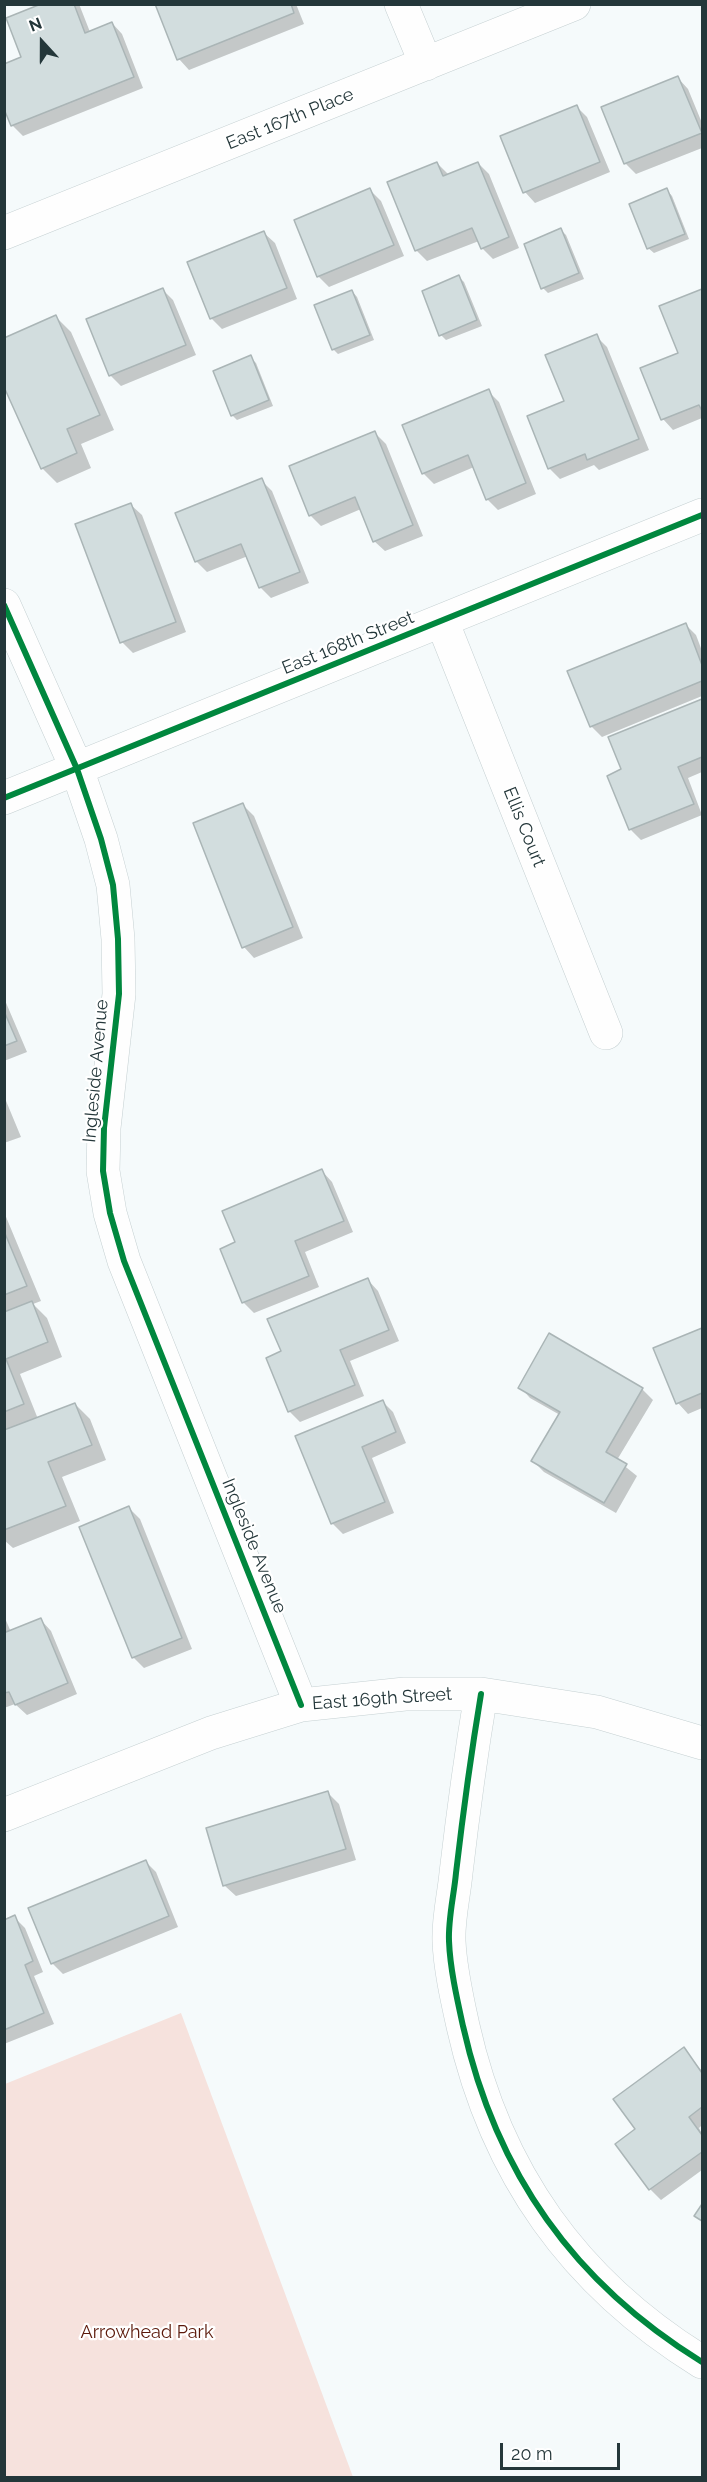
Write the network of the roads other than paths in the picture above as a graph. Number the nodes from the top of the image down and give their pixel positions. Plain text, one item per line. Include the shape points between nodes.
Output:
1 (401, 4) edge
2 (574, 4) edge
3 (426, 64) junction
4 (4, 233) edge
5 (702, 515) edge
6 (4, 605) edge
7 (442, 621) junction
8 (77, 769) junction
9 (4, 798) edge
10 (606, 1033) dead end
11 (481, 1694) junction
12 (301, 1705) junction
13 (702, 1743) edge
14 (4, 1815) edge
15 (702, 2362) edge

1 - 3 street
2 - 3 street, East 167th Place
3 - 4 street, East 167th Place
5 - 7 street, East 168th Street
6 - 8 street, Ingleside Avenue
7 - 8 street, East 168th Street
7 - 10 street, Ellis Court
8 - 9 street, East 168th Street
8 - 12 street, Ingleside Avenue via 113,885 118,939 119,994 104,1128 103,1171 110,1213 124,1261
11 - 12 street, East 169th Street via 405,1694
11 - 13 street, East 169th Street via 597,1712
11 - 15 street via 449,1940 473,2070 499,2139 531,2198 554,2230 606,2289
12 - 14 street, East 169th Street via 211,1732

